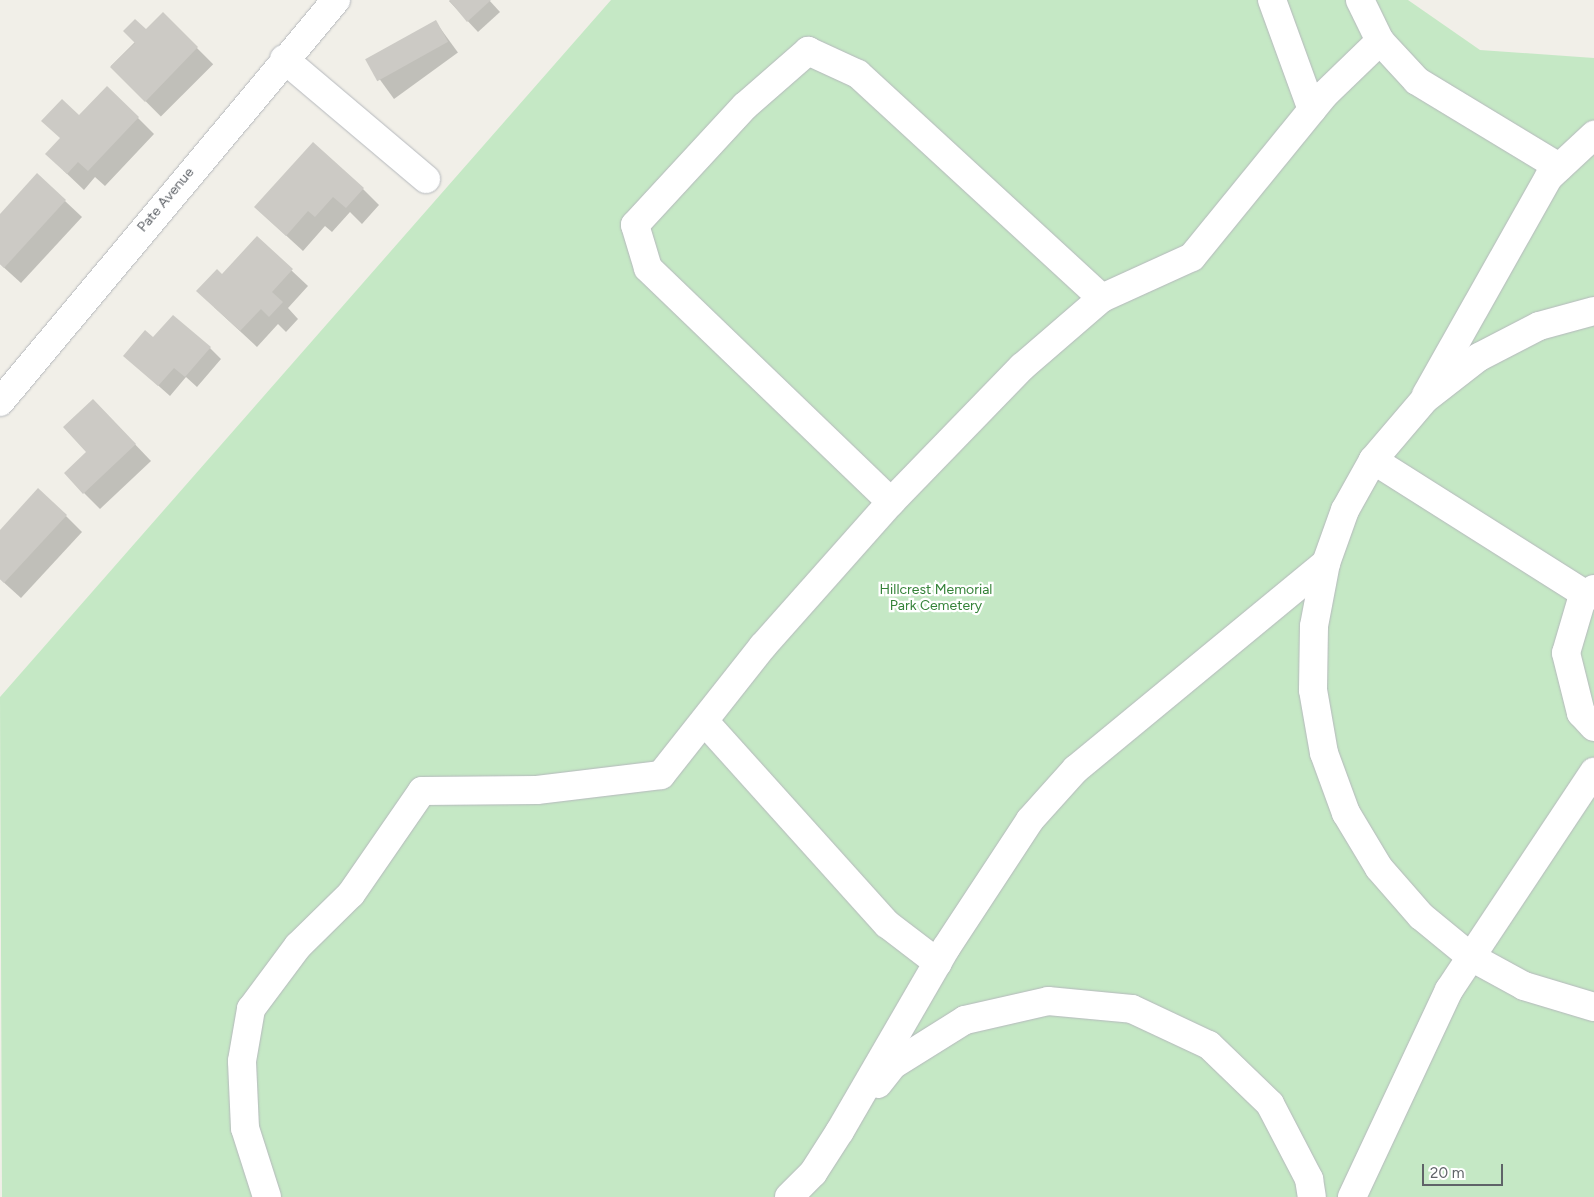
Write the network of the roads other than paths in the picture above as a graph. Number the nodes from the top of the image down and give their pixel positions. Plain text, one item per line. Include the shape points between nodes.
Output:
1 (336, 0) edge
2 (1272, 0) edge
3 (1360, 0) edge
4 (1380, 41) junction
5 (284, 59) junction
6 (1312, 110) junction
7 (1594, 135) edge
8 (1559, 167) junction
9 (426, 179) dead end
10 (1102, 298) junction
11 (1594, 311) edge
12 (1425, 399) junction
13 (0, 402) edge
14 (1373, 460) junction
15 (891, 502) junction
16 (1326, 563) junction
17 (1591, 592) edge
18 (705, 722) junction
19 (1594, 727) edge
20 (1594, 772) edge
21 (1471, 956) junction
22 (938, 963) junction
23 (1594, 1007) edge
24 (840, 1131) junction
25 (267, 1197) edge
26 (789, 1197) edge
27 (815, 1197) edge
28 (1312, 1197) edge
29 (1352, 1197) edge

1 - 5 street, Pate Avenue
2 - 6 street
3 - 4 street
4 - 6 street
4 - 8 street via 1417,81
5 - 9 street
5 - 13 street, Pate Avenue
6 - 10 street via 1192,257
7 - 8 street
8 - 12 street via 1451,346
10 - 15 street via 1022,367
10 - 15 street via 858,74 808,51 744,106 635,225 648,268
11 - 12 street via 1539,326 1479,358
12 - 14 street
14 - 16 street via 1345,510
14 - 17 street
15 - 18 street via 763,646
16 - 21 street via 1314,626 1313,690 1324,753 1346,813 1385,875 1421,916
16 - 22 street via 1076,769 1030,820
17 - 19 street via 1581,602 1566,653 1581,713
18 - 22 street via 887,924
18 - 25 street via 661,774 537,790 422,791 351,894 298,946 251,1009 242,1062 246,1128
20 - 21 street
21 - 23 street via 1524,986
21 - 29 street via 1449,990
22 - 24 street
24 - 26 street via 812,1173
24 - 27 street
24 - 28 street via 893,1065 965,1020 1048,1000 1132,1009 1210,1045 1270,1104 1309,1179

